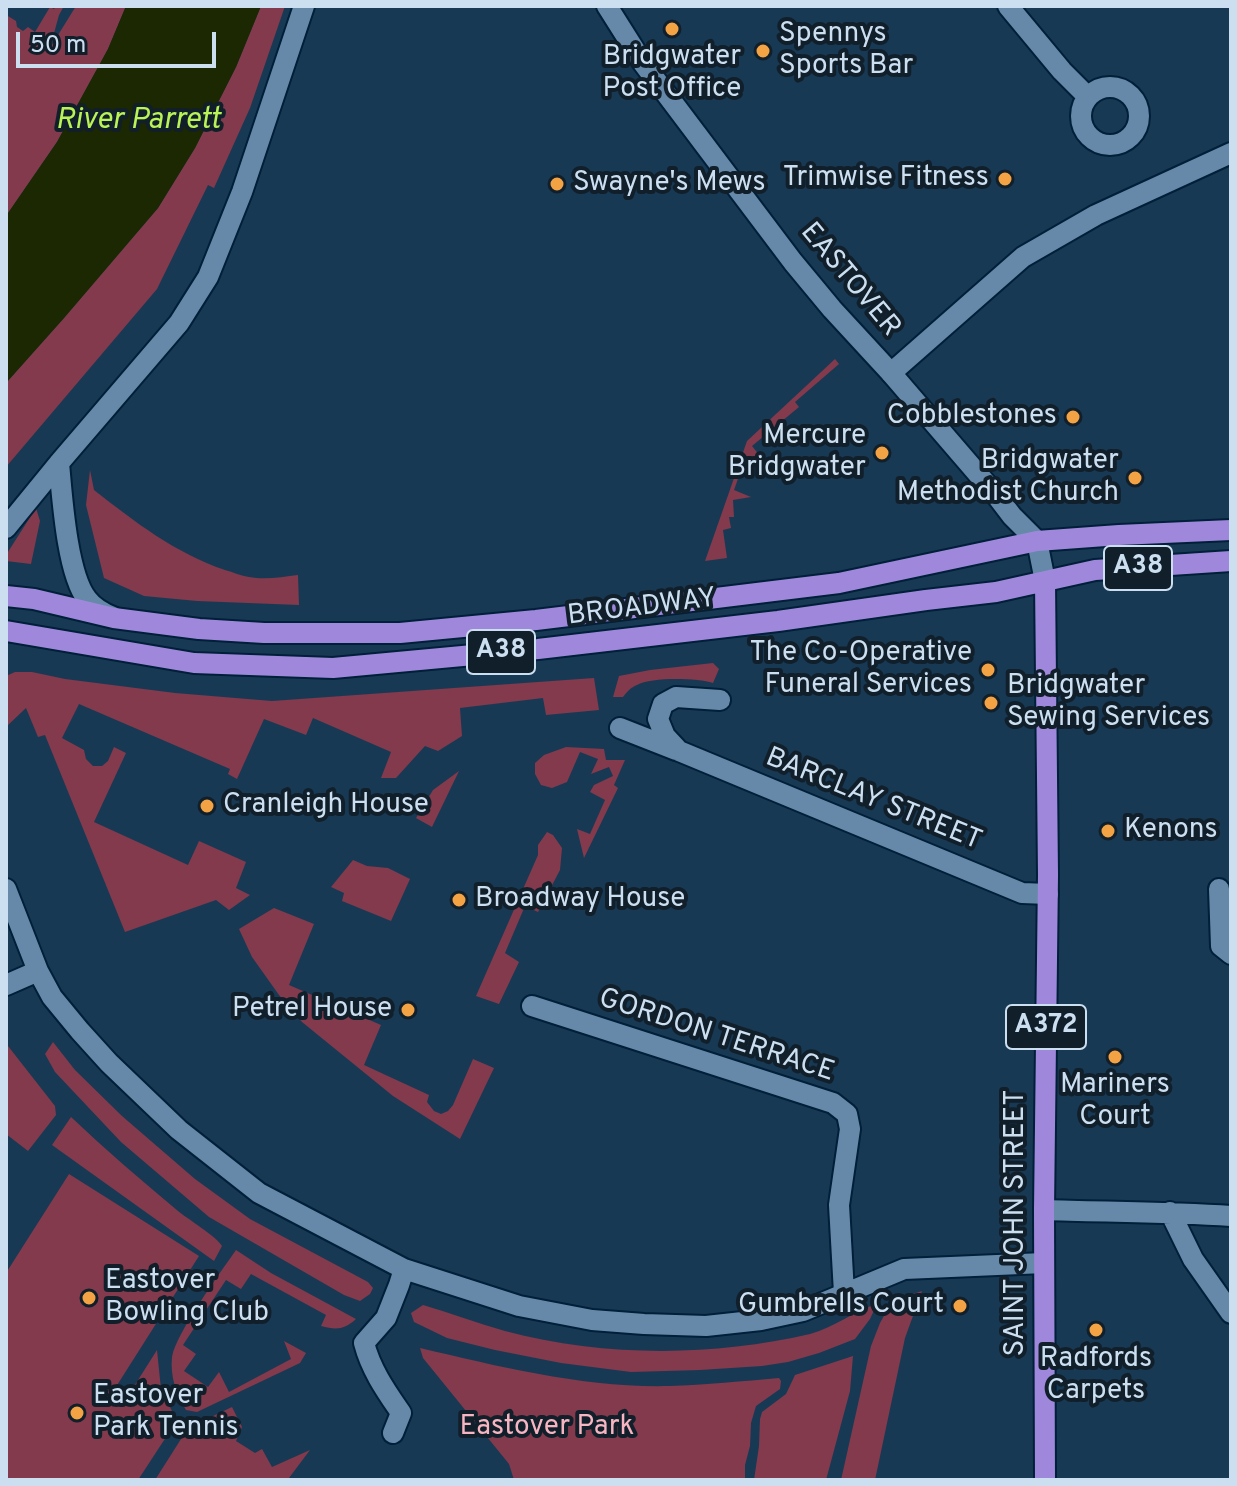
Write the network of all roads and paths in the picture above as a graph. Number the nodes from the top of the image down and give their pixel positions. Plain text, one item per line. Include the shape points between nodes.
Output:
1 (304, 6) edge
2 (607, 6) edge
3 (1008, 6) edge
4 (1088, 97) dead end
5 (1231, 153) edge
6 (891, 373) junction
7 (59, 463) junction
8 (6, 528) edge
9 (1231, 530) edge
10 (1037, 541) junction
11 (1231, 561) edge
12 (1045, 581) junction
13 (6, 596) edge
14 (114, 618) junction
15 (6, 631) edge
16 (720, 700) dead end
17 (620, 728) dead end
18 (679, 751) junction
19 (6, 889) edge
20 (1219, 889) dead end
21 (1048, 894) junction
22 (1231, 954) edge
23 (38, 971) junction
24 (6, 985) edge
25 (532, 1006) dead end
26 (1044, 1210) junction
27 (1170, 1212) junction
28 (1231, 1216) edge
29 (1044, 1263) junction
30 (404, 1269) junction
31 (844, 1293) junction
32 (1231, 1313) edge
33 (393, 1433) dead end
34 (1045, 1480) edge

1 - 7 street via 208,277 179,323
2 - 6 street, EASTOVER via 643,63 793,262
3 - 4 street
5 - 6 street via 1096,215 1023,257
6 - 10 street, EASTOVER
7 - 8 street
7 - 14 street via 67,540 79,583 87,599
9 - 10 main road, A38
10 - 12 street
10 - 14 main road, BROADWAY / A38 via 839,583 400,633 264,633
11 - 12 main road, A38 via 1095,570
12 - 15 main road, BROADWAY / A38 via 748,624 333,668 194,663
12 - 21 main road, SAINT JOHN STREET / A372
13 - 14 main road, BROADWAY / A38
16 - 18 street via 676,697 663,704 658,719
17 - 18 street, BARCLAY STREET
18 - 21 street, BARCLAY STREET via 1022,893
19 - 23 street
20 - 22 street via 1221,946
21 - 26 main road, SAINT JOHN STREET / A372
23 - 24 street
23 - 30 street via 80,1031 179,1130 259,1193
25 - 31 street, GORDON TERRACE via 833,1103 847,1114 850,1129 839,1205
26 - 27 street
26 - 29 main road, SAINT JOHN STREET / A372
27 - 28 street
27 - 32 street via 1193,1259
29 - 31 street via 904,1269
29 - 34 main road, SAINT JOHN STREET / A372
30 - 31 street via 519,1306 644,1324 706,1326 761,1320 803,1311
30 - 33 street via 386,1318 364,1343 379,1380 401,1413

